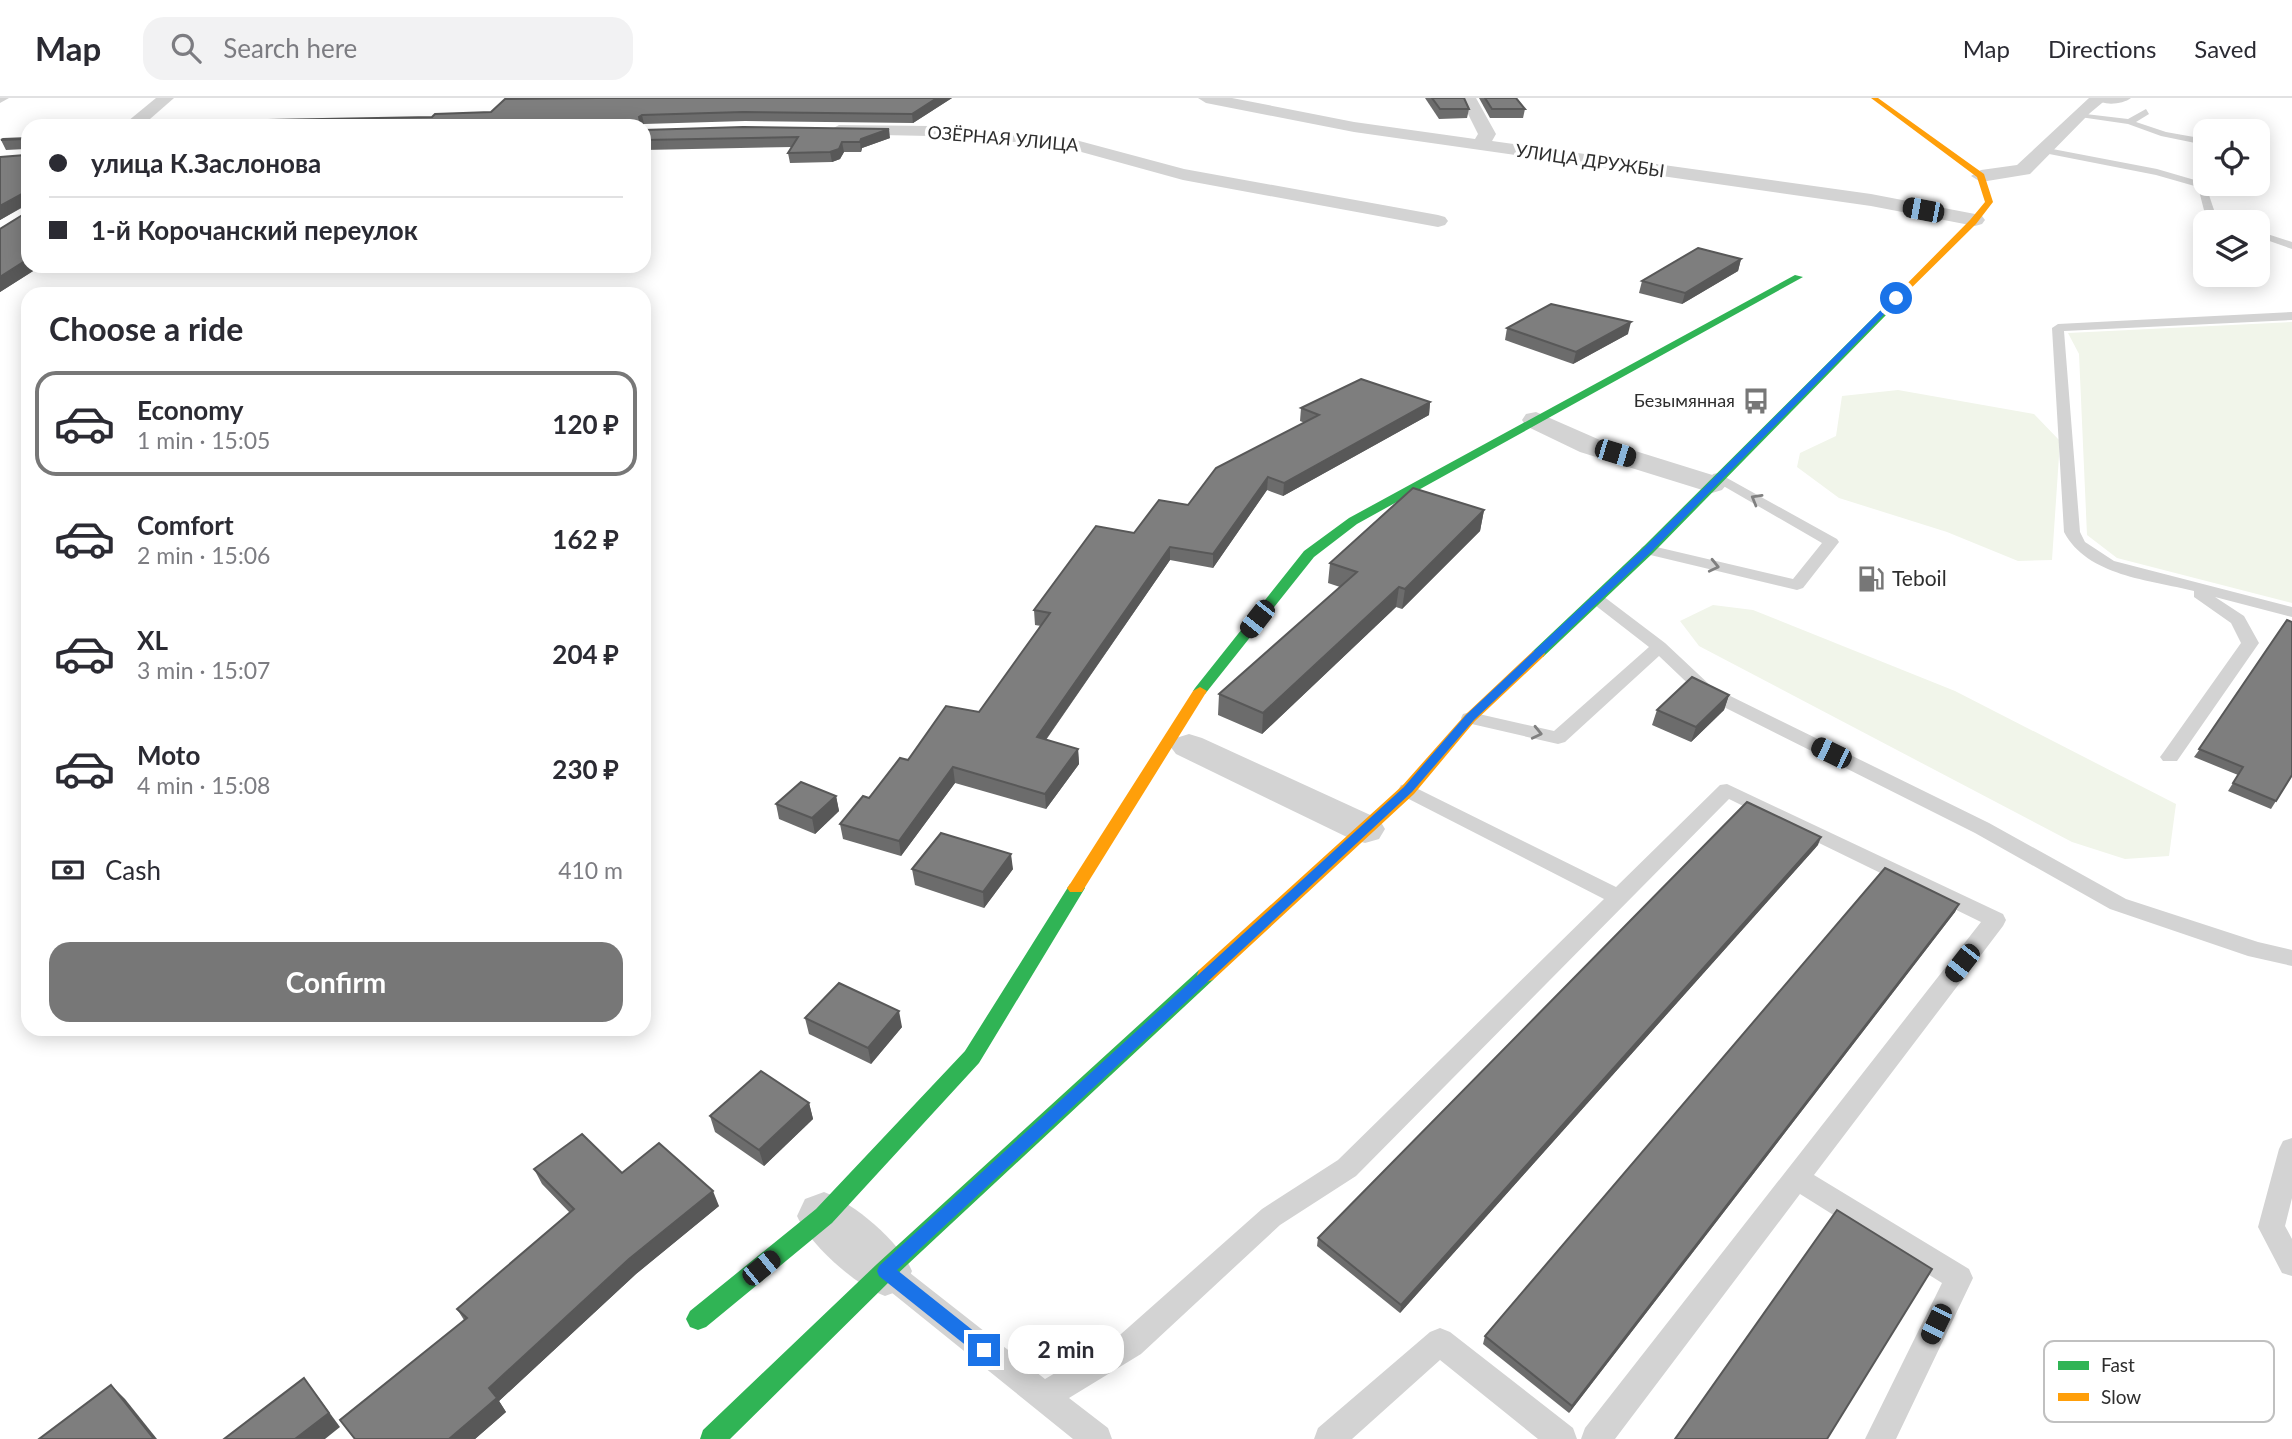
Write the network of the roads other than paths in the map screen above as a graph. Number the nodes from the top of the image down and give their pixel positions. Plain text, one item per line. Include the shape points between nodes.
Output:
1 (166, 98) edge
2 (1206, 98) edge
3 (1468, 98) edge
4 (1874, 98) edge
5 (2127, 98) edge
6 (2099, 99) edge
7 (2146, 112) dead end
8 (2077, 116) junction
9 (140, 119) edge
10 (2129, 122) junction
11 (824, 130) edge
12 (2193, 140) edge
13 (1481, 145) junction
14 (2042, 149) junction
15 (1981, 176) junction
16 (2208, 210) edge
17 (1975, 220) junction
18 (1438, 221) dead end
19 (2270, 238) edge
20 (2292, 246) edge
21 (1798, 277) dead end
22 (2292, 316) edge
23 (1536, 421) junction
24 (1715, 480) junction
25 (1648, 550) junction
26 (2177, 582) junction
27 (1597, 599) junction
28 (2292, 612) edge
29 (1659, 647) junction
30 (1470, 718) junction
31 (1189, 746) dead end
32 (2170, 757) dead end
33 (1408, 790) junction
34 (1365, 829) junction
35 (1619, 898) junction
36 (2256, 950) junction
37 (2292, 958) edge
38 (2292, 969) edge
39 (2292, 1149) edge
40 (1797, 1178) junction
41 (824, 1216) junction
42 (2292, 1264) edge
43 (885, 1271) junction
44 (698, 1319) dead end
45 (1043, 1397) junction
46 (712, 1439) edge
47 (1097, 1439) edge
48 (1329, 1439) edge
49 (1562, 1439) edge
50 (1596, 1439) edge
51 (1880, 1439) edge

1 - 9 street
2 - 13 street, УЛИЦА ДРУЖБЫ via 1354,127
3 - 13 street via 1487,134
4 - 15 street
5 - 6 lane
6 - 8 street
7 - 10 lane
8 - 10 lane
8 - 14 street
10 - 12 lane
11 - 18 street, ОЗЁРНАЯ УЛИЦА via 930,131 1056,140 1183,174
13 - 17 street, УЛИЦА ДРУЖБЫ via 1871,200
14 - 15 street via 2023,170
14 - 16 lane via 2202,185
15 - 17 street via 1989,202
17 - 24 street
19 - 20 lane
21 - 23 street
22 - 26 lane via 2058,328 2072,531 2079,545 2108,564
23 - 24 street via 1590,446
23 - 41 street via 1353,521 1309,554 1188,706 972,1057
24 - 25 street
25 -> 24 lane via 1797,585 1831,542
25 - 27 street
26 - 28 lane
26 - 32 lane via 2238,620 2250,643
27 - 29 lane
27 - 30 street
30 -> 29 lane via 1558,738
29 - 36 lane via 1706,691 1982,828 2118,904
30 - 33 street
31 - 34 street
33 - 34 street
33 - 35 lane
34 - 43 street
35 - 40 lane via 1727,790 1995,920
35 - 45 lane via 1347,1168 1271,1217 1131,1344
36 - 37 lane
36 - 38 lane
39 - 42 lane via 2271,1227
40 - 50 lane
40 - 51 lane via 1958,1278
41 - 43 street
41 - 44 street
43 - 45 lane
43 - 46 street
45 - 47 lane
48 - 49 lane via 1440,1342

